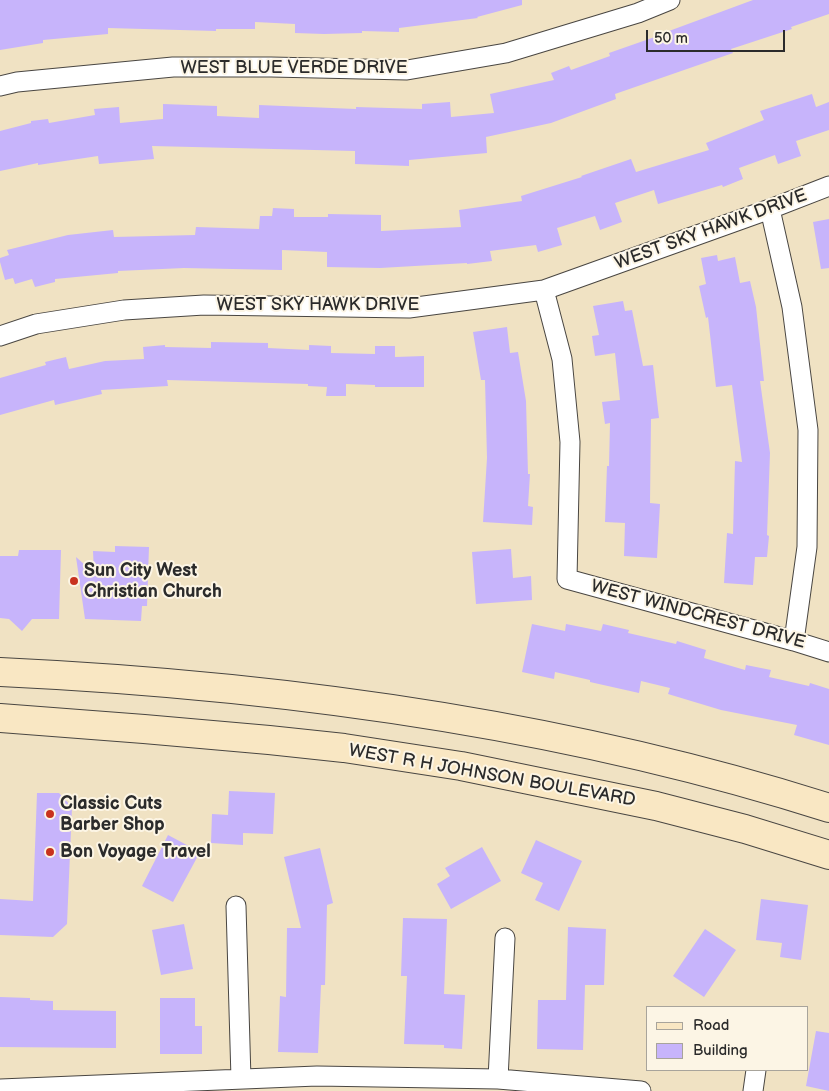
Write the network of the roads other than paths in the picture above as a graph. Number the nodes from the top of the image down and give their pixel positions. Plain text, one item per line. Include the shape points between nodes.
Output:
1 (670, 0) edge
2 (0, 86) edge
3 (829, 186) edge
4 (770, 209) junction
5 (544, 290) junction
6 (0, 336) edge
7 (794, 641) junction
8 (829, 652) edge
9 (0, 672) edge
10 (0, 718) edge
11 (829, 808) edge
12 (829, 855) edge
13 (236, 906) dead end
14 (505, 938) dead end
15 (756, 1071) edge
16 (241, 1079) junction
17 (498, 1079) junction
18 (0, 1089) edge
19 (641, 1091) edge
20 (753, 1091) edge

1 - 2 street, WEST BLUE VERDE DRIVE via 638,13 506,53 407,70 173,67
3 - 4 street, WEST SKY HAWK DRIVE
4 - 5 street, WEST SKY HAWK DRIVE
4 - 7 street via 792,307 808,430 807,547
5 - 6 street, WEST SKY HAWK DRIVE via 409,308 204,305 124,310 36,324
5 - 7 street, WEST WINDCREST DRIVE via 562,359 570,442 567,579
7 - 8 street, WEST WINDCREST DRIVE
9 - 11 main road via 231,690 405,712 573,741 654,759
10 - 12 main road, WEST R H JOHNSON BOULEVARD via 269,740 461,766 656,806
13 - 16 street
14 - 17 street
15 - 20 street
16 - 17 street via 317,1076
16 - 18 street
17 - 19 street

